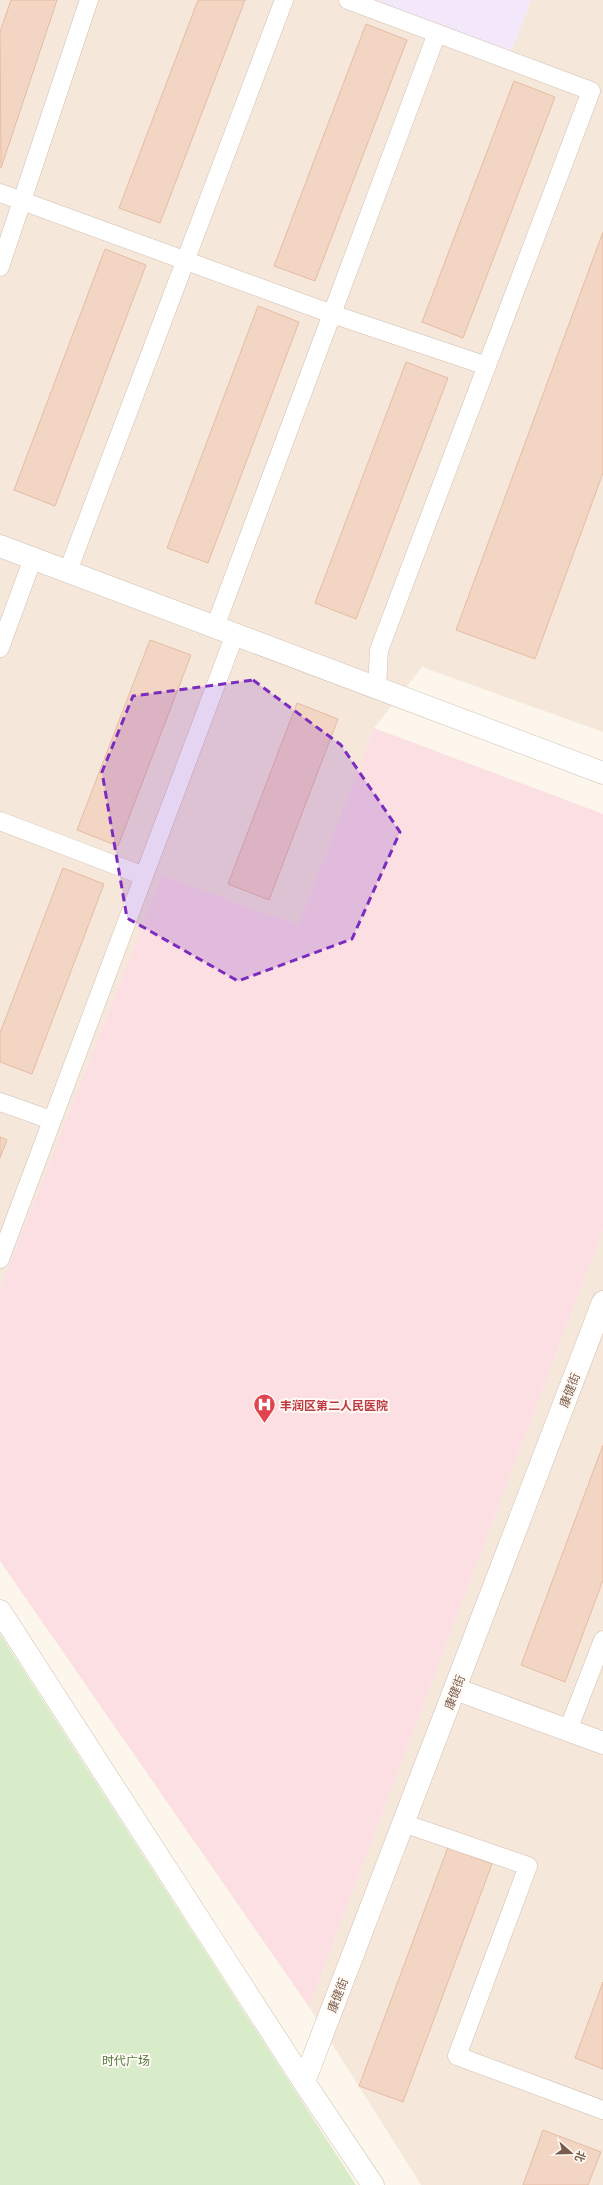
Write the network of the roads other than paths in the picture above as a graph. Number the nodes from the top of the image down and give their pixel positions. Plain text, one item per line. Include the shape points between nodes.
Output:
1 (89, 0) edge
2 (284, 0) edge
3 (348, 0) edge
4 (437, 33) junction
5 (0, 193) edge
6 (21, 200) junction
7 (186, 260) junction
8 (0, 267) edge
9 (332, 314) junction
10 (487, 366) junction
11 (0, 546) edge
12 (33, 558) junction
13 (68, 571) junction
14 (215, 627) junction
15 (235, 634) junction
16 (0, 648) edge
17 (376, 688) junction
18 (603, 773) edge
19 (0, 821) edge
20 (144, 876) junction
21 (0, 1102) edge
22 (51, 1120) junction
23 (0, 1259) edge
24 (601, 1316) edge
25 (0, 1611) edge
26 (603, 1640) edge
27 (455, 1689) junction
28 (568, 1730) junction
29 (603, 1744) edge
30 (403, 1824) junction
31 (304, 2082) junction
32 (603, 2110) edge
33 (373, 2185) edge

1 - 6 lane
2 - 7 lane
3 - 4 lane
4 - 9 lane
4 - 10 lane via 591,91
5 - 6 lane
6 - 7 lane
6 - 8 lane
7 - 9 lane
7 - 13 lane
9 - 10 lane
9 - 14 lane
10 - 17 lane via 380,650
11 - 12 street
12 - 13 street
12 - 16 lane
13 - 14 street
14 - 15 street
15 - 17 street
15 - 20 lane
17 - 18 street
19 - 20 lane
20 - 22 lane
21 - 22 lane
22 - 23 lane
24 - 27 street, 康健街
25 - 31 street
26 - 28 lane
27 - 28 street
27 - 30 street, 康健街
28 - 29 street
30 - 31 street, 康健街
30 - 32 lane via 528,1866 457,2056
31 - 33 street

